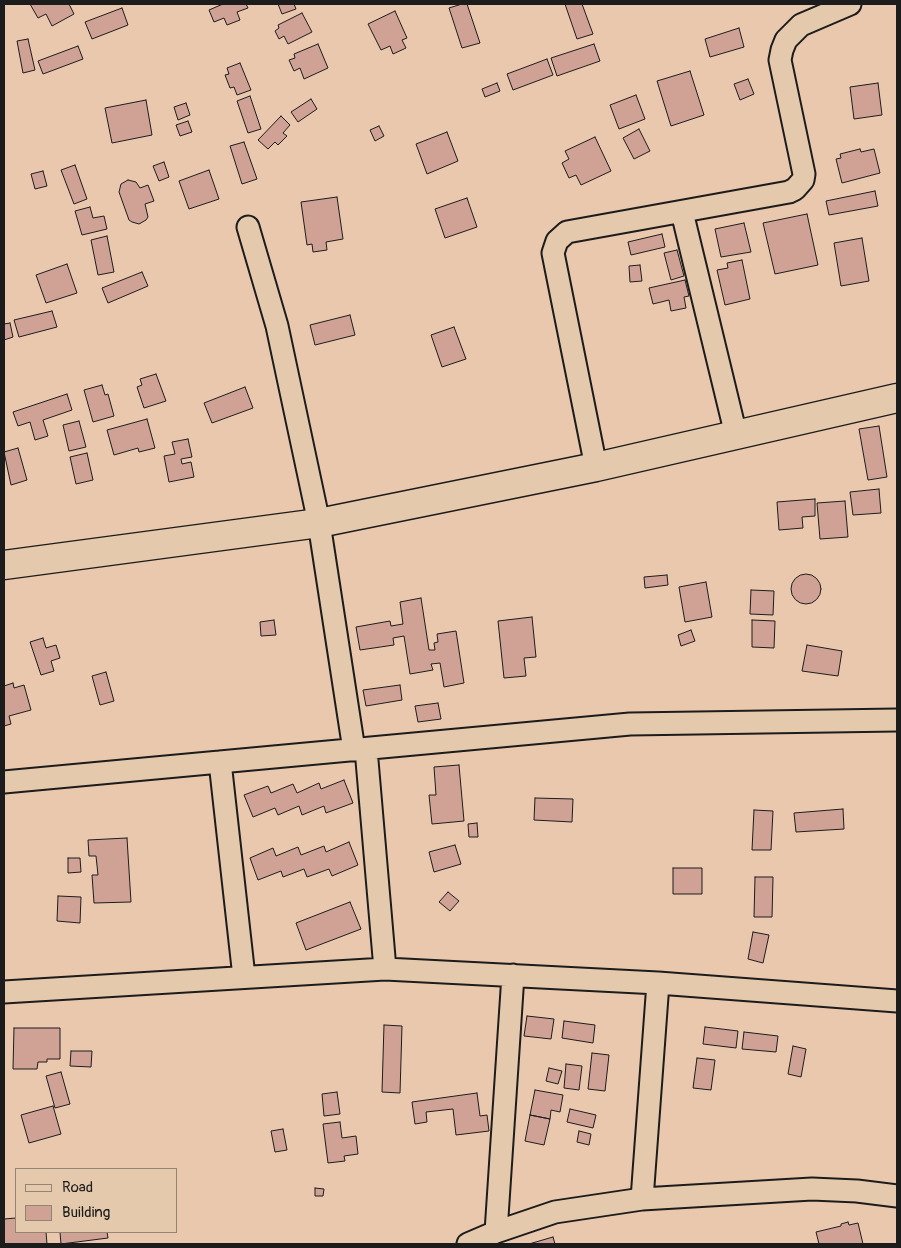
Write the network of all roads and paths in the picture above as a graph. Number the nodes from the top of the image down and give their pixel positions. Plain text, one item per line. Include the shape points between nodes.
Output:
1 (850, 4) edge
2 (682, 212) junction
3 (248, 227) dead end
4 (897, 398) edge
5 (736, 435) junction
6 (596, 466) junction
7 (319, 523) junction
8 (4, 565) edge
9 (897, 720) edge
10 (360, 749) junction
11 (220, 762) junction
12 (4, 782) edge
13 (385, 969) junction
14 (513, 975) junction
15 (244, 977) junction
16 (658, 983) junction
17 (4, 992) edge
18 (897, 1001) edge
19 (897, 1196) edge
20 (642, 1199) junction
21 (496, 1232) junction
22 (468, 1244) edge

1 - 2 street via 801,25 786,40 782,50 780,60 804,174 800,184 790,192
2 - 5 street
2 - 6 street via 567,232 554,247
3 - 7 street via 277,326
4 - 5 street
5 - 6 street
6 - 7 street
7 - 8 street
7 - 10 street
9 - 10 street via 630,724
10 - 11 street
10 - 13 street
11 - 12 street
11 - 15 street
13 - 14 street
13 - 15 street
14 - 16 street
14 - 21 street
15 - 17 street
16 - 18 street
16 - 20 street
19 - 20 street via 812,1190
20 - 21 street via 555,1212
21 - 22 street

